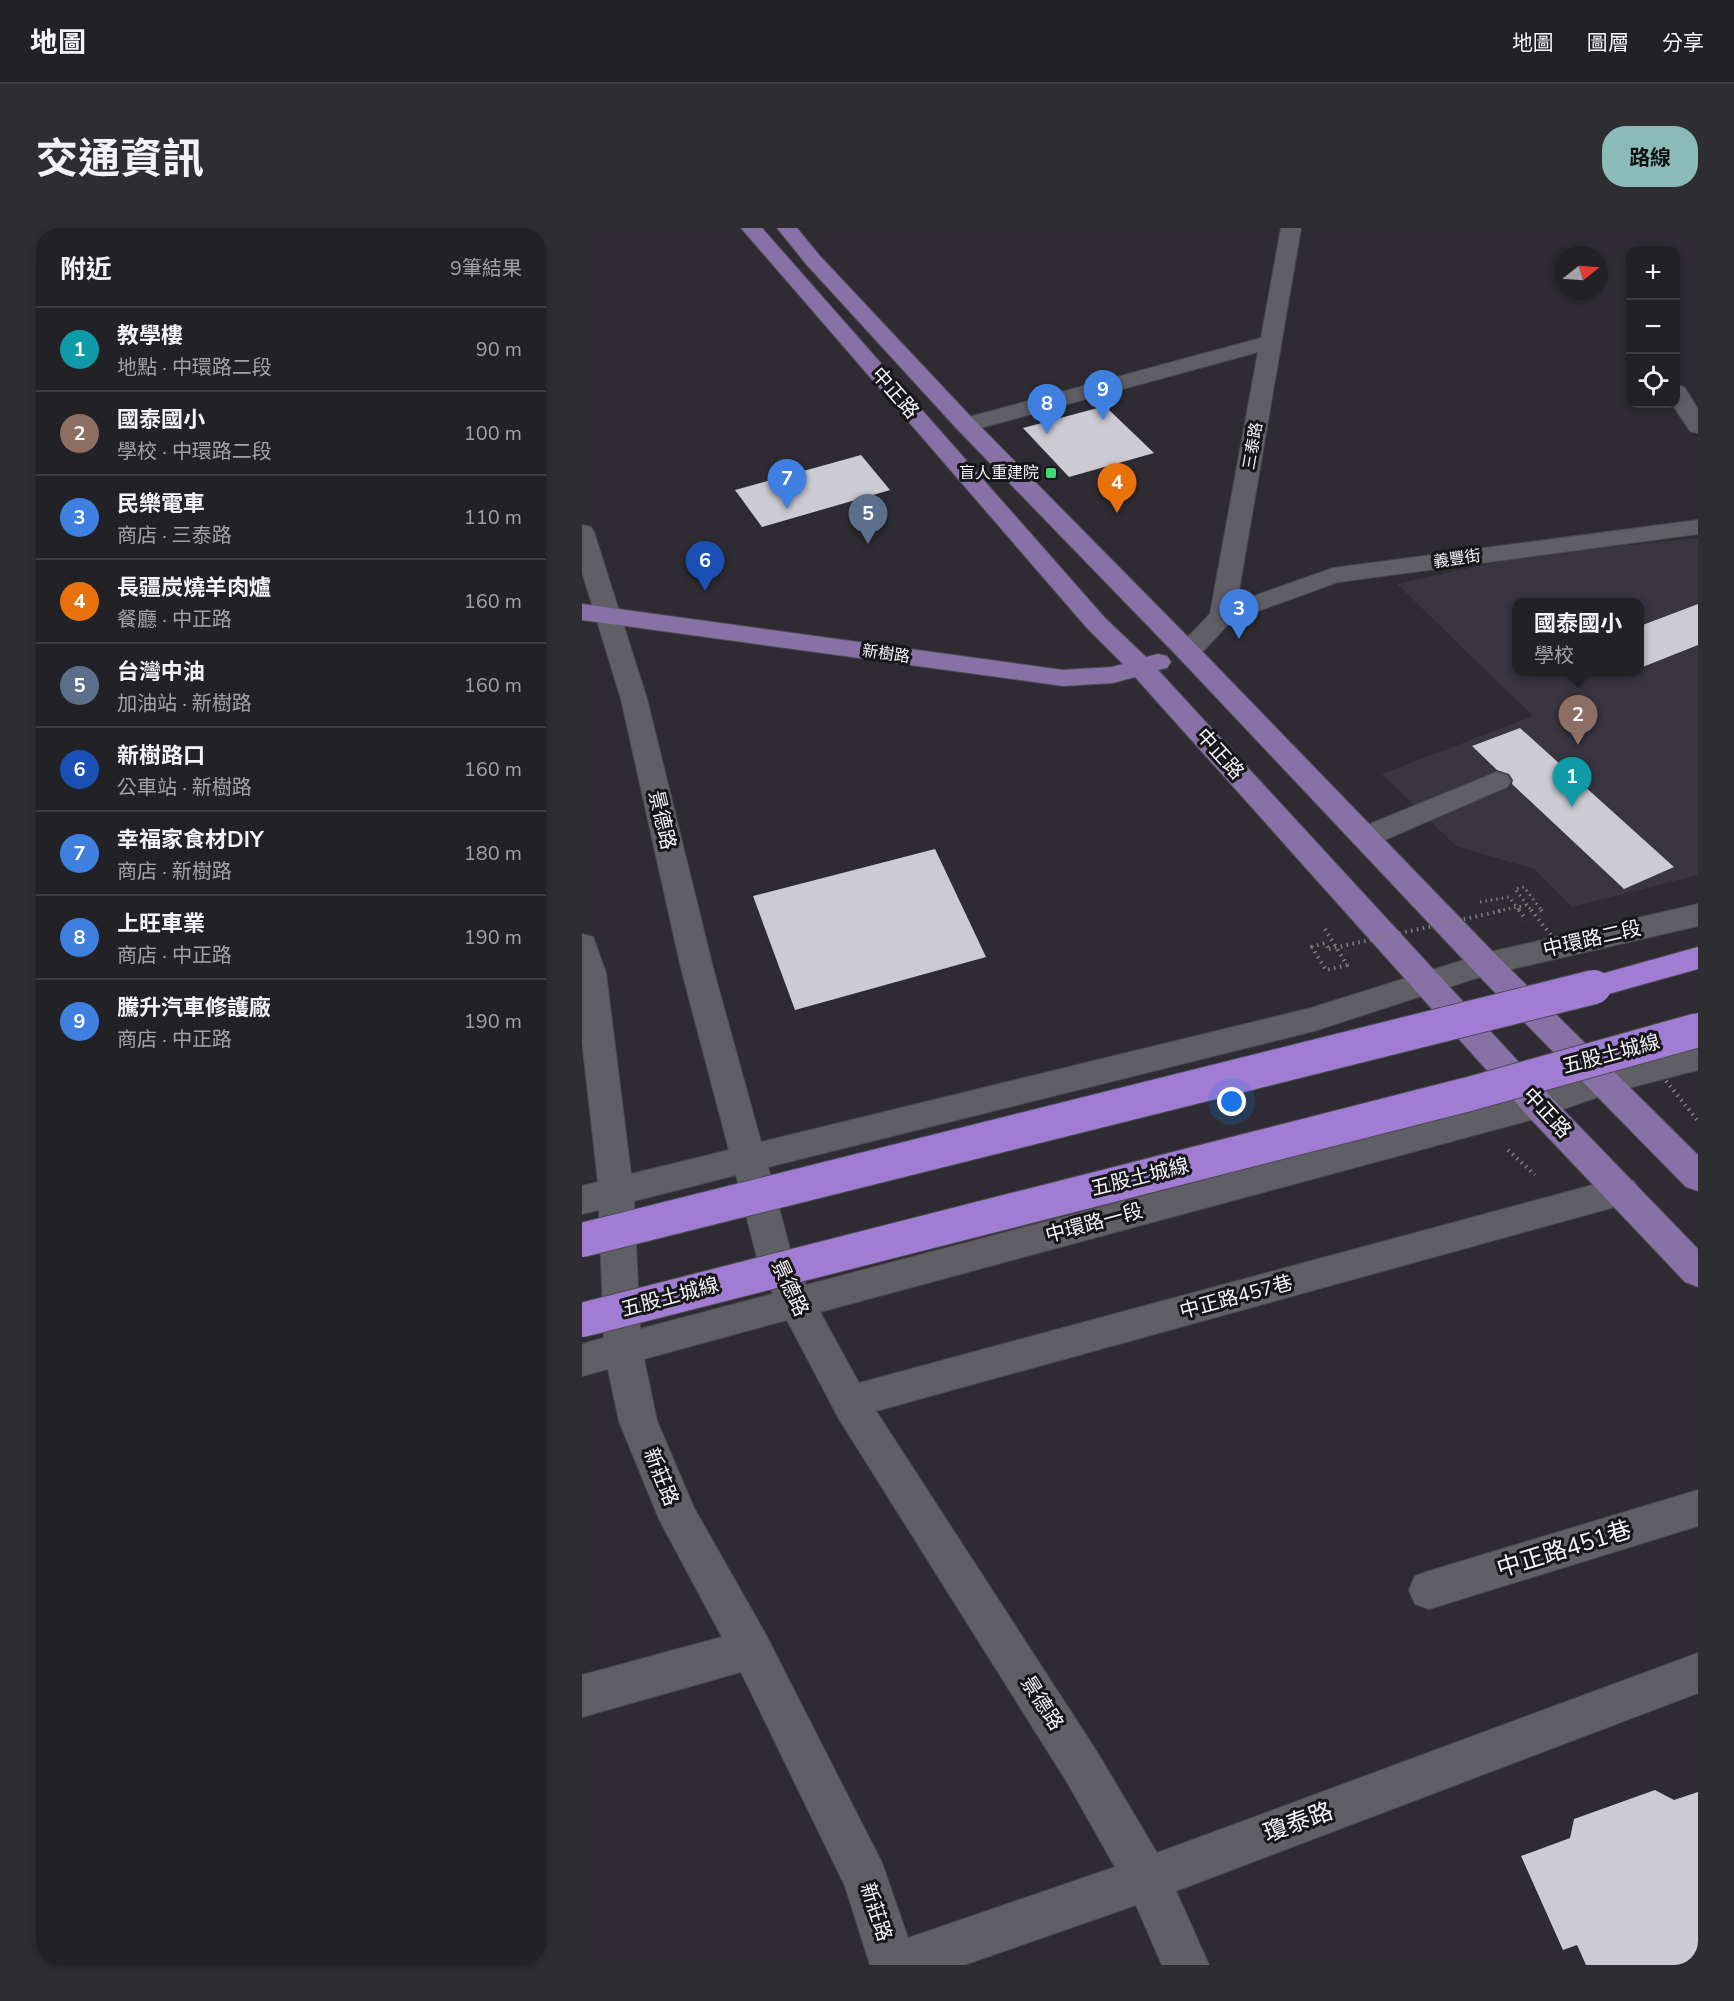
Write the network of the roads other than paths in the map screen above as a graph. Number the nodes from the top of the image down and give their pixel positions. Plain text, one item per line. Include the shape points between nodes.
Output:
1 (751, 228) edge
2 (787, 228) edge
3 (1292, 228) edge
4 (1272, 342) junction
5 (1680, 398) edge
6 (966, 425) junction
7 (1698, 426) edge
8 (1698, 527) edge
9 (582, 532) edge
10 (596, 613) edge
11 (1222, 616) junction
12 (1188, 652) junction
13 (1141, 667) junction
14 (1497, 781) dead end
15 (1365, 837) junction
16 (1698, 915) edge
17 (582, 945) edge
18 (1698, 958) edge
19 (1486, 964) junction
20 (1424, 982) junction
21 (1698, 1030) edge
22 (1698, 1058) edge
23 (1604, 1082) junction
24 (1538, 1105) junction
25 (750, 1160) junction
26 (1698, 1177) edge
27 (1622, 1191) junction
28 (599, 1196) edge
29 (582, 1240) edge
30 (1698, 1272) edge
31 (795, 1303) junction
32 (582, 1320) edge
33 (623, 1350) junction
34 (582, 1360) edge
35 (850, 1402) junction
36 (1698, 1508) edge
37 (1429, 1590) dead end
38 (750, 1649) junction
39 (1698, 1673) edge
40 (582, 1696) edge
41 (1147, 1879) junction
42 (895, 1965) edge
43 (1186, 1965) edge

1 - 13 main road, 中正路 via 1096,623
2 - 6 main road, 中正路
3 - 4 street, 三泰路
4 - 6 street
4 - 11 street, 三泰路
5 - 7 street
6 - 12 main road, 中正路
8 - 11 street, 義豐街 via 1334,575
9 - 10 street, 景德路
10 - 13 main road, 新樹路 via 1063,678 1113,675
10 - 25 street, 景德路 via 634,699 697,968
11 - 12 street
12 - 13 main road, 新樹路
12 - 15 main road, 中正路
13 - 20 main road, 中正路
14 - 15 street
15 - 19 main road, 中正路
16 - 19 street, 中環路二段
17 - 28 street, 新莊路 via 590,973
18 - 29 highway, bridge
19 - 20 street
19 - 23 main road, 中正路
20 - 24 main road, 中正路
20 - 25 street via 1314,1019
21 - 32 highway, 五股土城線, bridge via 1458,1096
22 - 23 street
23 - 24 street, 中環路一段
23 - 26 main road, 中正路
24 - 27 main road, 中正路
24 - 31 street, 中環路一段
25 - 28 street
25 - 31 street, 景德路 via 777,1266
27 - 30 main road, 中正路
27 - 35 street, 中正路457巷
28 - 33 street, 新莊路 via 618,1287
31 - 33 street, 中環路一段
31 - 35 street, 景德路
33 - 34 street, 中環路一段
33 - 38 street, 新莊路 via 638,1421 679,1519
35 - 41 street, 景德路 via 1082,1767
36 - 37 street, 中正路451巷
38 - 40 street
38 - 42 street, 新莊路 via 866,1880
39 - 41 street, 瓊泰路
41 - 42 street, 瓊泰路
41 - 43 street, 景德路

